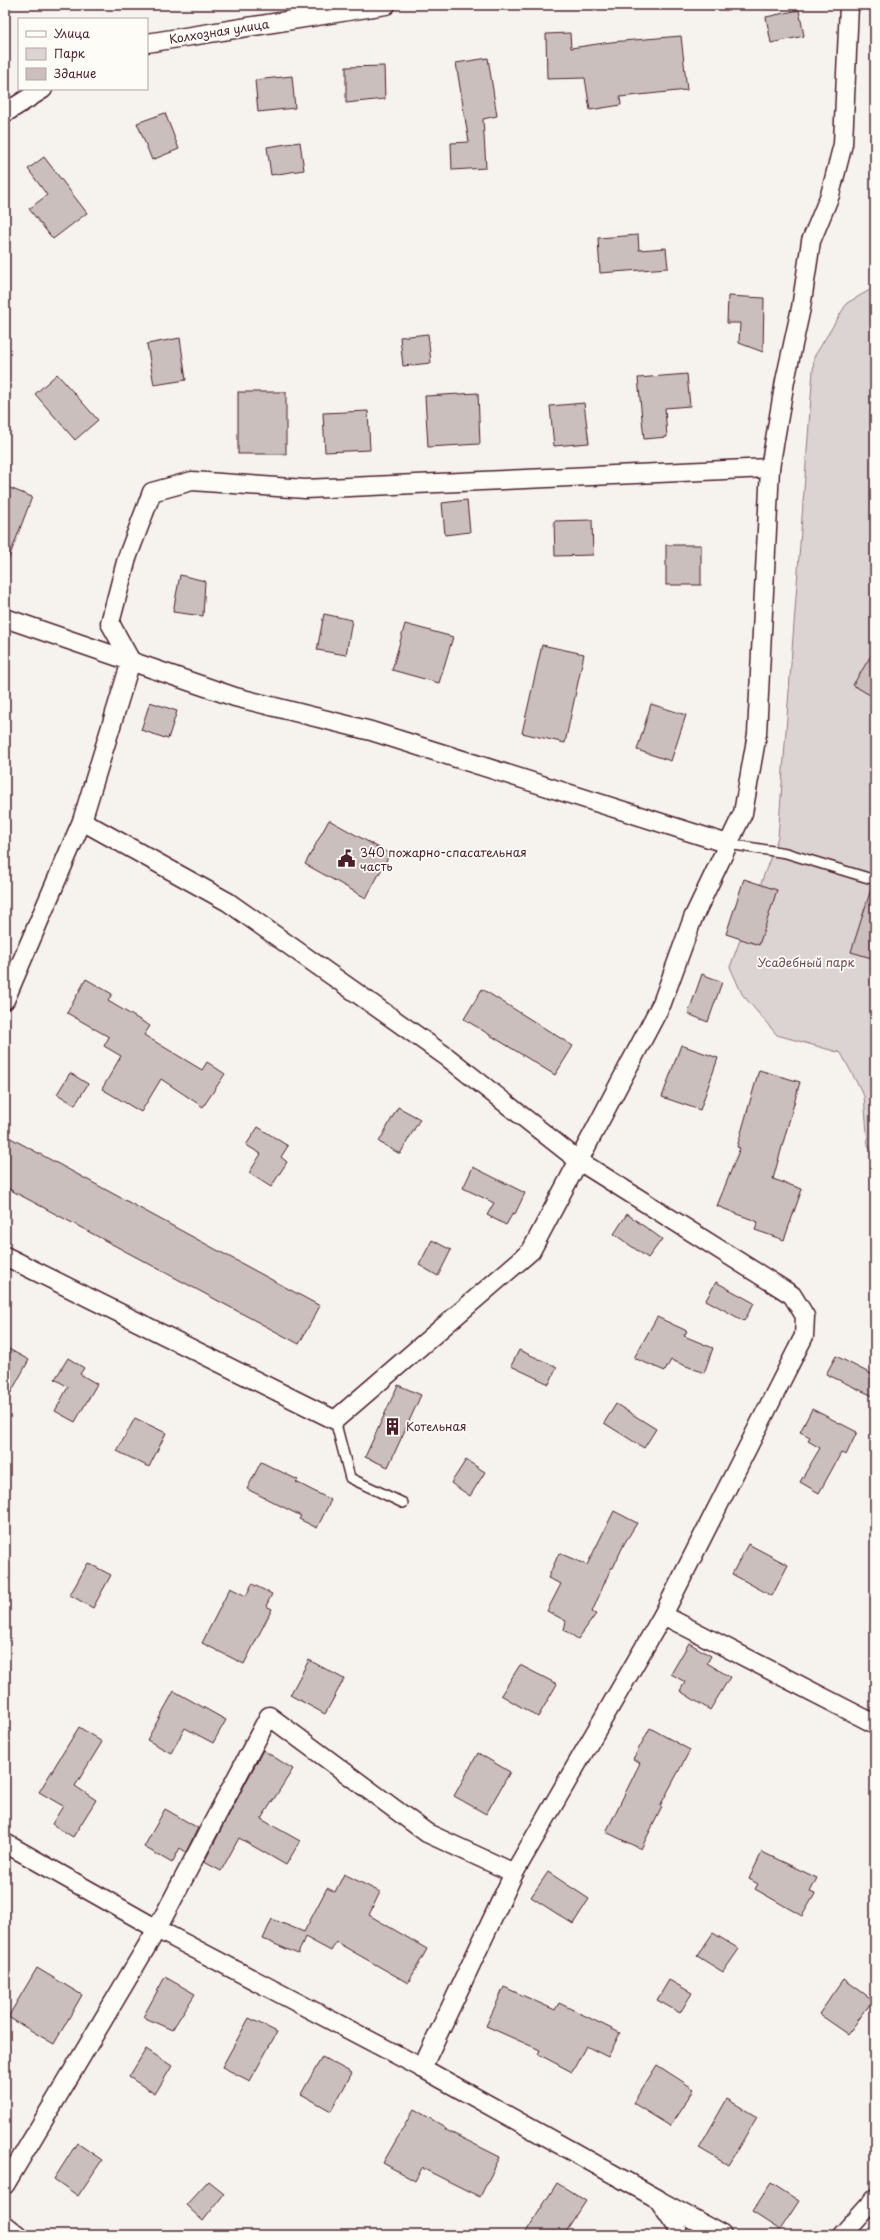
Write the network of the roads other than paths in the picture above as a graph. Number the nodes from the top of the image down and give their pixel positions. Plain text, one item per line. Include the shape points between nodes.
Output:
1 (386, 5) edge
2 (849, 5) edge
3 (148, 43) edge
4 (41, 90) edge
5 (5, 113) edge
6 (770, 468) junction
7 (5, 618) edge
8 (131, 661) junction
9 (82, 821) junction
10 (728, 844) junction
11 (875, 880) edge
12 (5, 1000) edge
13 (579, 1161) junction
14 (5, 1256) edge
15 (335, 1420) junction
16 (403, 1503) dead end
17 (663, 1615) junction
18 (875, 1724) edge
19 (5, 1843) edge
20 (514, 1874) junction
21 (157, 1929) junction
22 (422, 2068) junction
23 (5, 2185) edge
24 (875, 2198) edge
25 (658, 2199) junction
26 (5, 2220) edge
27 (676, 2227) dead end
28 (25, 2235) edge
29 (722, 2235) edge
30 (842, 2235) edge

1 - 3 street, Колхозная улица
2 - 6 street via 843,144 830,195 811,240 801,308
4 - 5 street
6 - 8 street via 305,489 192,481 152,492 127,558 110,623
6 - 10 street via 757,734 743,813
7 - 8 street
8 - 9 street
8 - 10 street via 235,697 371,731
9 - 12 street
9 - 13 street via 228,902 447,1057
10 - 11 lane via 786,853
10 - 13 street via 693,918 662,1002
13 - 15 street via 531,1251
13 - 17 street via 792,1295 805,1316 804,1336
14 - 15 street
15 - 16 lane via 350,1478
17 - 18 street
17 - 20 street
19 - 21 street
20 - 21 street via 427,1833 269,1716
20 - 22 street
21 - 22 street
21 - 23 street
22 - 25 street
24 - 30 street
25 - 27 street
25 - 29 street
26 - 28 lane

